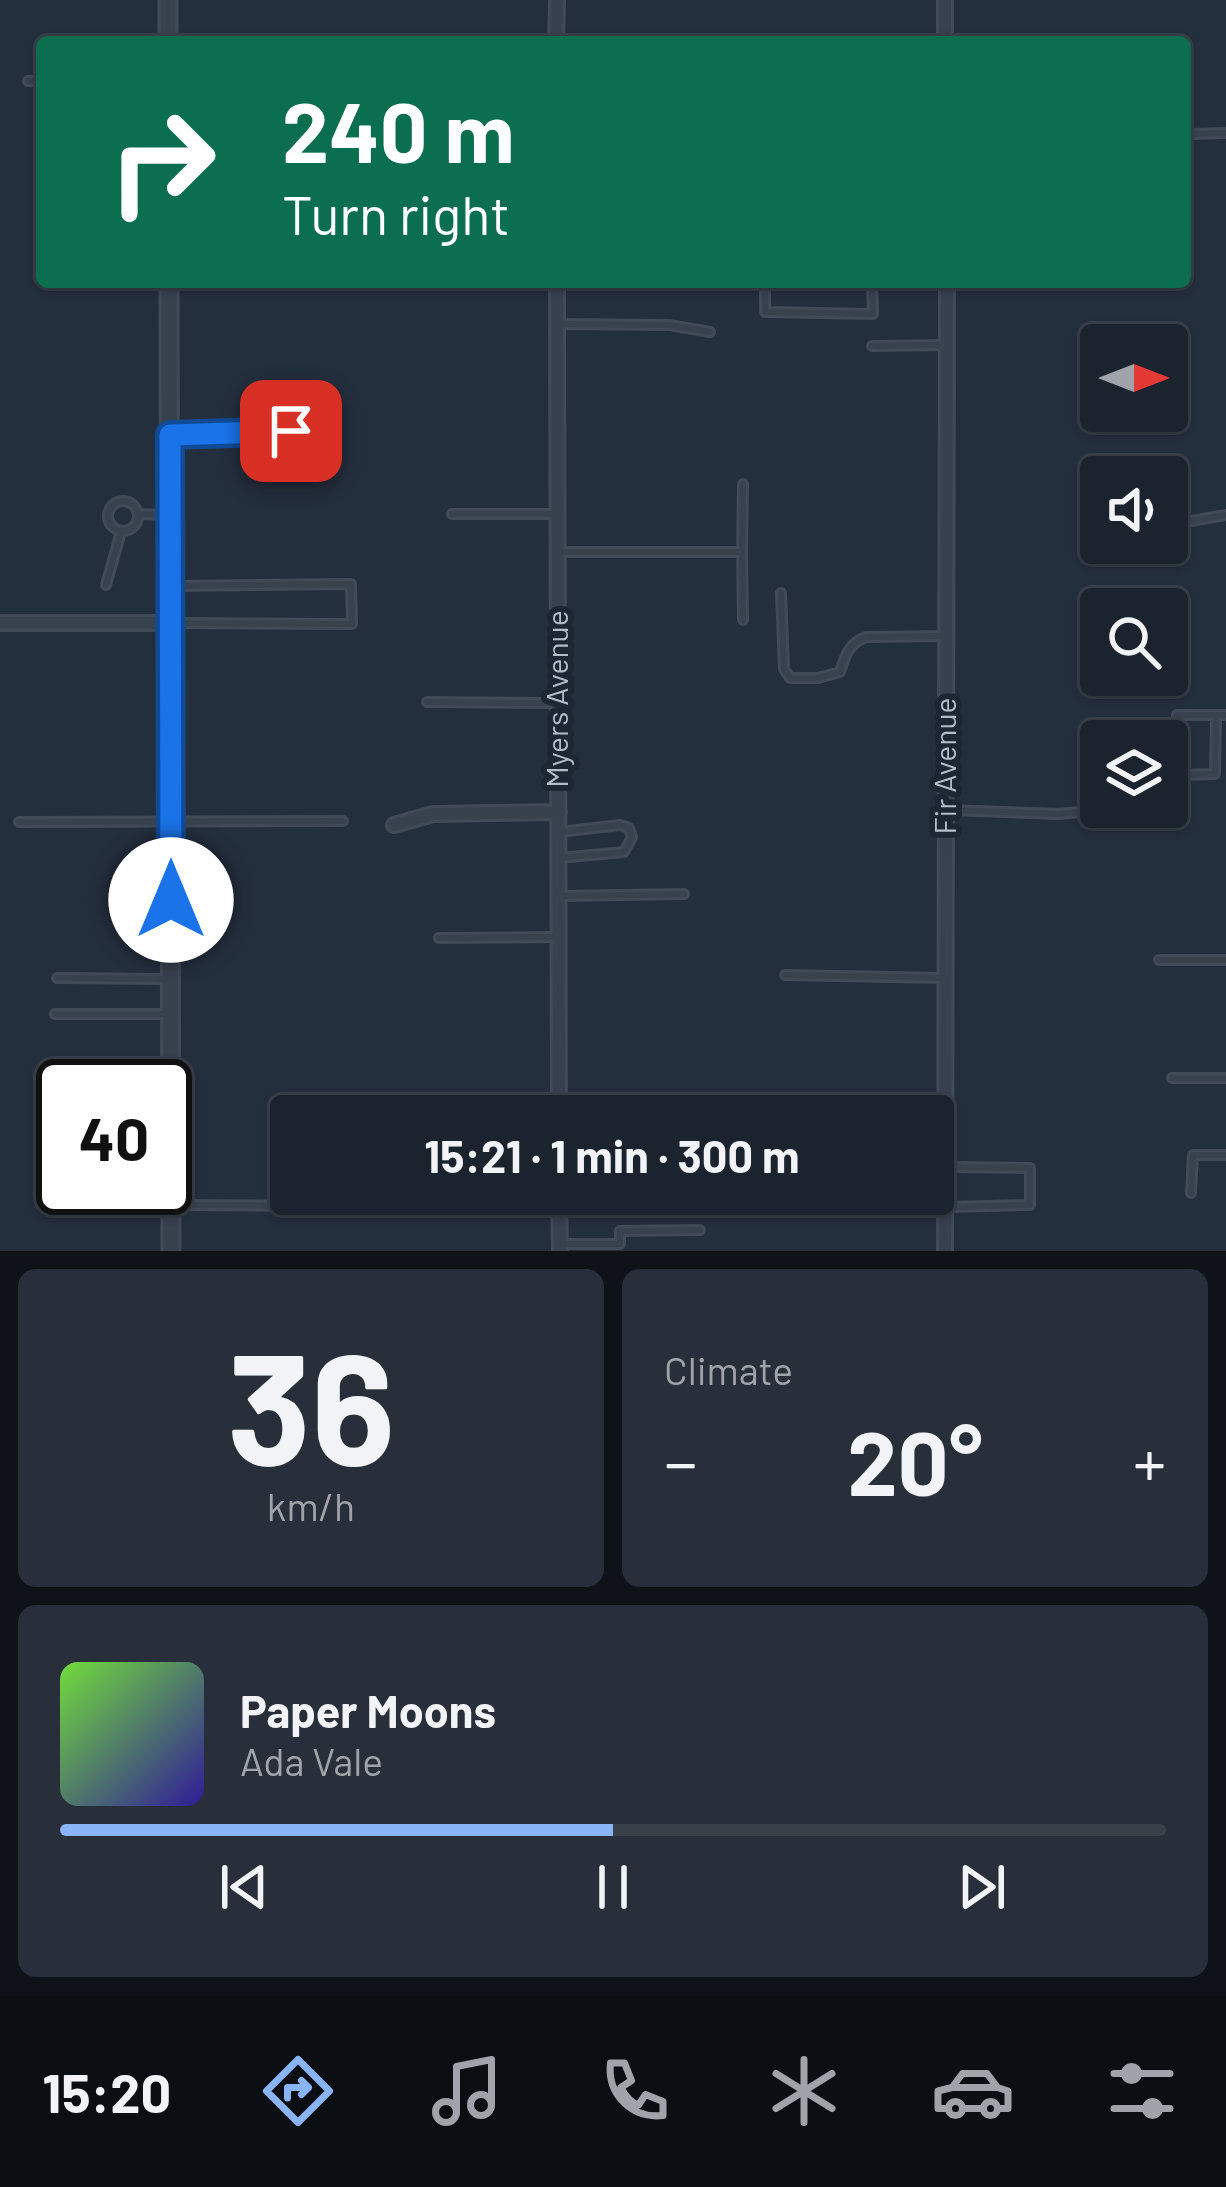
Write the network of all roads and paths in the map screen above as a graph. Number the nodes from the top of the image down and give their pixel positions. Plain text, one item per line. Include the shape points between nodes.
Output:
1 (168, 0) edge
2 (556, 0) edge
3 (945, 0) edge
4 (168, 36) edge
5 (556, 36) edge
6 (945, 36) edge
7 (28, 81) dead end
8 (36, 81) edge
9 (1226, 133) edge
10 (1192, 134) dead end
11 (169, 288) edge
12 (557, 288) edge
13 (765, 288) edge
14 (872, 288) edge
15 (946, 288) edge
16 (558, 324) junction
17 (710, 332) dead end
18 (946, 345) junction
19 (872, 346) dead end
20 (291, 431) dead end
21 (170, 435) junction
22 (743, 484) dead end
23 (139, 514) junction
24 (452, 514) dead end
25 (558, 514) junction
26 (170, 515) junction
27 (1226, 515) edge
28 (1188, 522) edge
29 (121, 532) junction
30 (558, 552) junction
31 (742, 552) junction
32 (106, 585) dead end
33 (170, 586) junction
34 (781, 592) dead end
35 (743, 620) dead end
36 (0, 623) edge
37 (171, 623) junction
38 (946, 636) junction
39 (427, 702) dead end
40 (559, 703) junction
41 (1216, 715) junction
42 (1226, 715) edge
43 (946, 810) junction
44 (559, 812) junction
45 (1080, 812) edge
46 (343, 821) dead end
47 (19, 822) dead end
48 (171, 822) junction
49 (394, 825) dead end
50 (559, 832) junction
51 (559, 858) junction
52 (684, 894) dead end
53 (559, 896) junction
54 (559, 937) junction
55 (439, 938) dead end
56 (1226, 959) edge
57 (1159, 960) dead end
58 (785, 975) dead end
59 (57, 978) dead end
60 (945, 978) junction
61 (171, 979) junction
62 (55, 1014) dead end
63 (171, 1014) junction
64 (170, 1059) edge
65 (1172, 1078) dead end
66 (1226, 1078) edge
67 (559, 1095) edge
68 (944, 1095) edge
69 (1226, 1155) edge
70 (954, 1166) edge
71 (1191, 1193) dead end
72 (192, 1205) edge
73 (270, 1206) edge
74 (954, 1207) edge
75 (171, 1215) edge
76 (560, 1215) edge
77 (944, 1215) edge
78 (700, 1231) dead end
79 (560, 1247) edge
80 (171, 1251) edge
81 (945, 1251) edge

1 - 4 street
2 - 5 street
3 - 6 street
7 - 8 lane
9 - 10 lane
11 - 21 street
12 - 16 street, Myers Avenue
13 - 14 lane via 765,313 873,314
15 - 18 street, Fir Avenue
16 - 17 lane
16 - 25 street, Myers Avenue
18 - 19 lane
18 - 38 street, Fir Avenue
20 - 21 lane
21 - 26 street
22 - 31 lane
23 - 26 lane
23 - 29 lane
23 - 29 lane via 129,502 114,503 108,517
24 - 25 lane
25 - 30 street, Myers Avenue
26 - 33 street
27 - 28 lane
29 - 32 lane
30 - 31 lane
30 - 40 street, Myers Avenue
31 - 35 lane
33 - 37 street
33 - 37 lane via 351,584 352,624
34 - 38 lane via 790,678 840,672 845,655 866,638
36 - 37 street
37 - 48 street
38 - 43 street, Fir Avenue
39 - 40 lane
40 - 44 street, Myers Avenue
41 - 41 lane via 1177,715 1178,775 1216,774
41 - 42 lane
43 - 45 lane
43 - 60 street, Fir Avenue
44 - 49 street via 433,814
44 - 50 street, Myers Avenue
46 - 48 lane
47 - 48 lane
48 - 61 street
50 - 51 street, Myers Avenue
50 - 51 lane via 620,825 632,837 623,852
51 - 53 street, Myers Avenue
52 - 53 lane
53 - 54 street, Myers Avenue
54 - 55 lane
54 - 67 street, Myers Avenue
56 - 57 lane
58 - 60 lane
59 - 61 lane
60 - 68 street, Fir Avenue
61 - 63 street
62 - 63 lane
63 - 64 street
65 - 66 lane
69 - 71 lane via 1192,1155
70 - 74 lane via 1030,1168 1030,1205
72 - 73 lane
75 - 80 street
76 - 79 street
77 - 81 street, Fir Avenue
78 - 79 lane via 620,1231 620,1244

